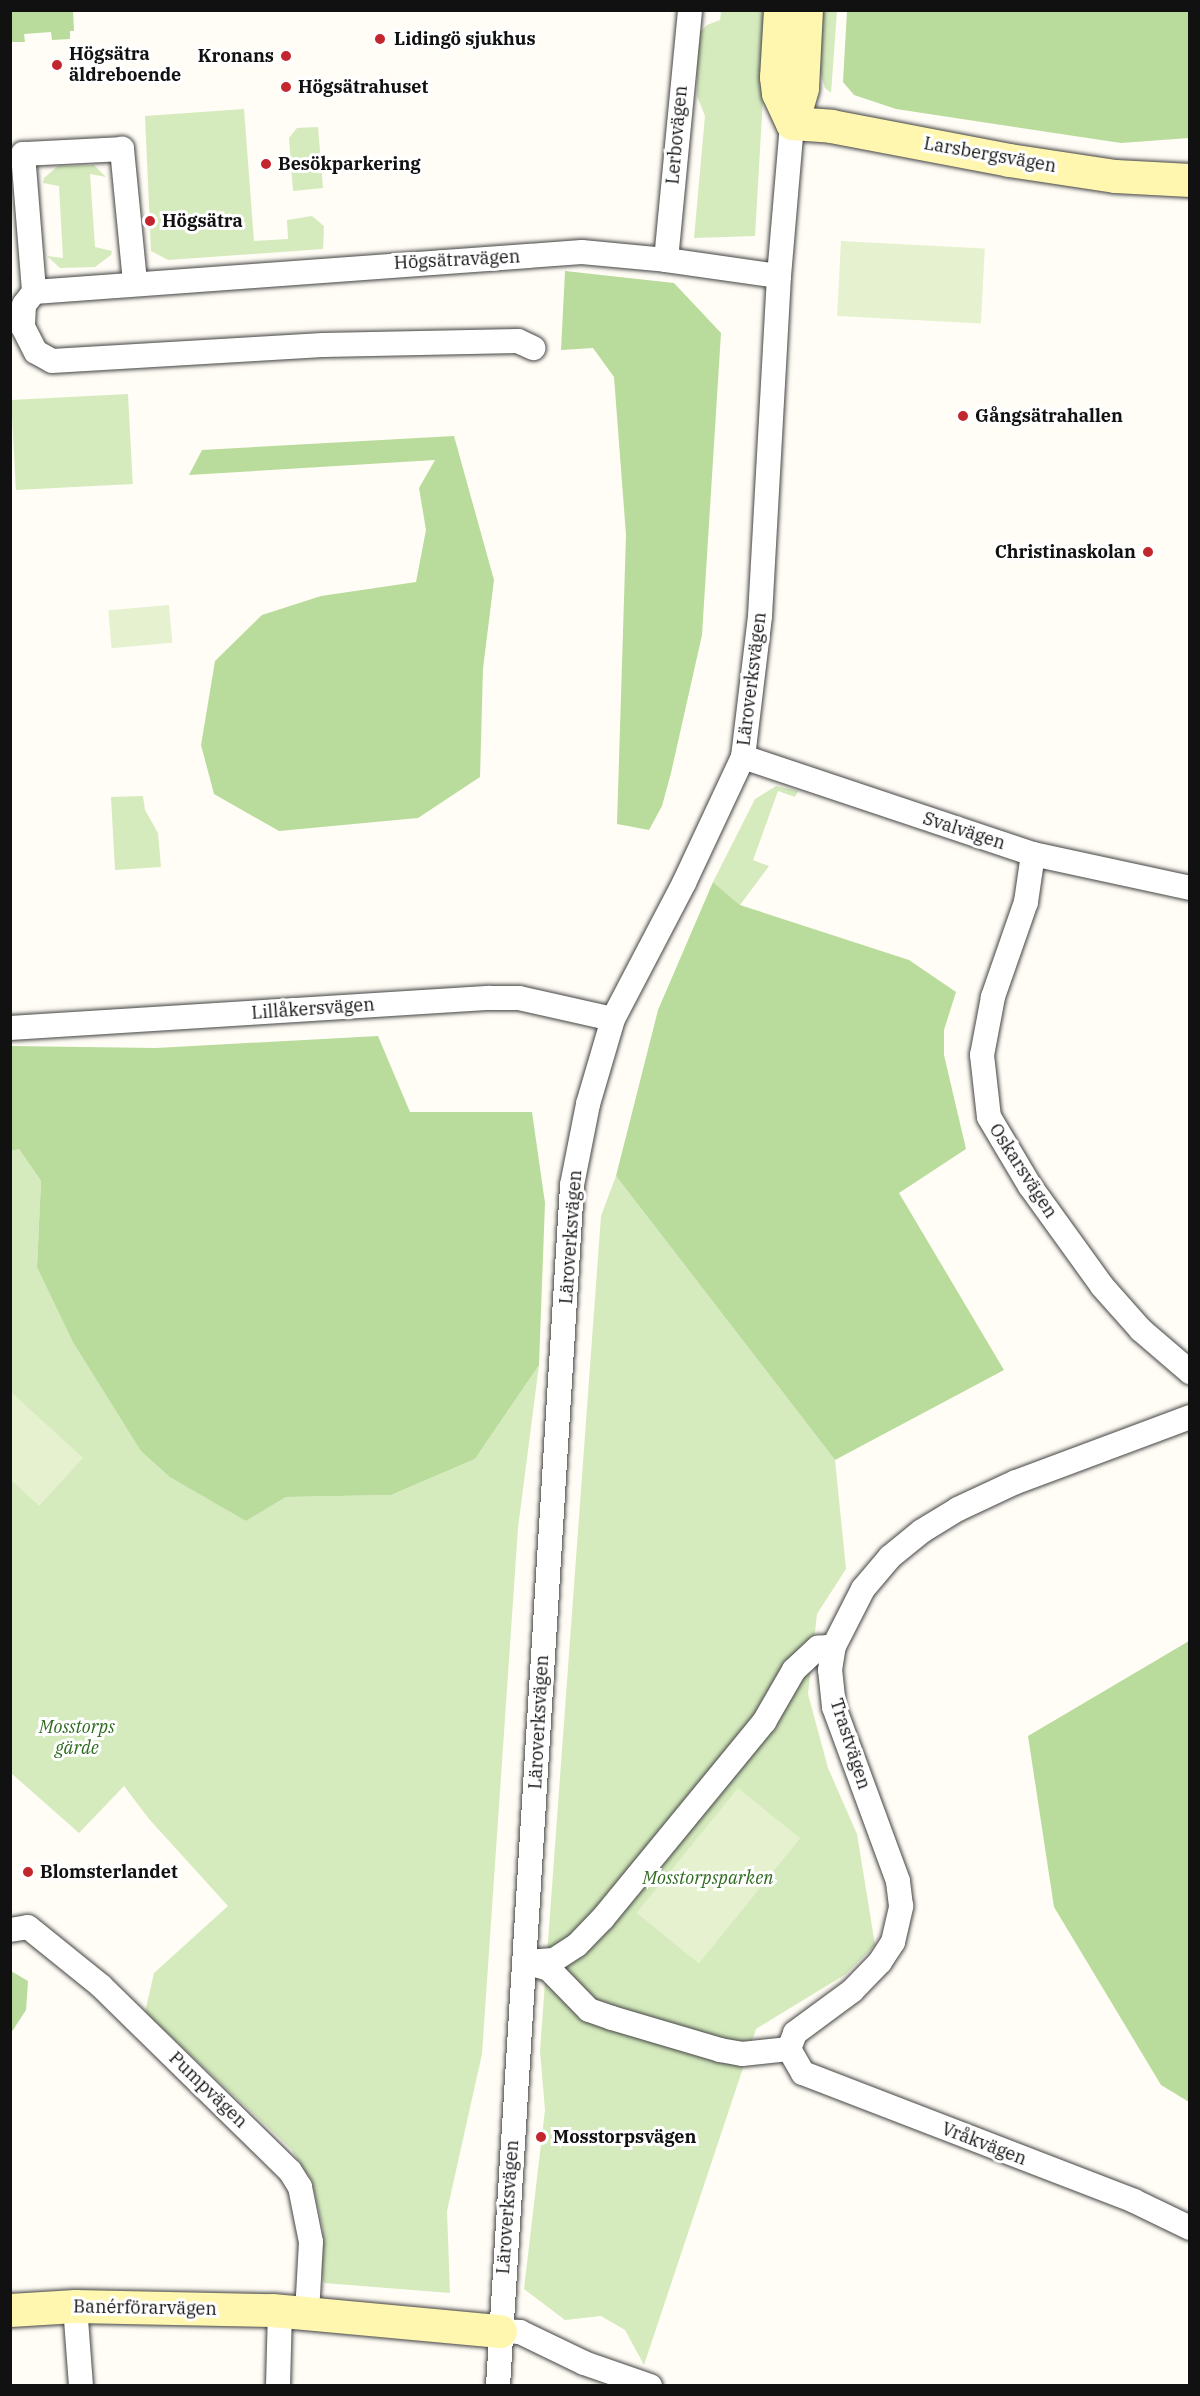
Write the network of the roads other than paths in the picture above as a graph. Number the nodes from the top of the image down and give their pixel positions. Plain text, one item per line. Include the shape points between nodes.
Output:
1 (690, 10) edge
2 (780, 10) edge
3 (806, 10) edge
4 (792, 123) junction
5 (1190, 180) edge
6 (666, 260) junction
7 (779, 276) junction
8 (135, 282) junction
9 (34, 292) junction
10 (533, 348) dead end
11 (743, 757) junction
12 (1033, 854) junction
13 (1190, 888) edge
14 (613, 1019) junction
15 (10, 1028) edge
16 (1190, 1372) edge
17 (1190, 1417) edge
18 (834, 1646) junction
19 (10, 1930) edge
20 (525, 1962) junction
21 (789, 2049) junction
22 (1190, 2228) edge
23 (75, 2306) junction
24 (10, 2310) edge
25 (293, 2312) junction
26 (500, 2331) junction
27 (81, 2385) edge
28 (278, 2385) edge
29 (498, 2385) edge
30 (650, 2385) edge

1 - 6 street, Lerbovägen
2 - 4 street, Läroverksvägen via 778,93
3 - 4 street, Läroverksvägen via 802,88
4 - 5 street, Larsbergsvägen via 831,126 1103,174
4 - 7 street, Läroverksvägen
6 - 7 street, Högsätravägen
6 - 8 street, Högsätravägen via 582,252
7 - 11 street, Läroverksvägen via 761,604
8 - 9 street, Högsätravägen
8 - 9 street via 122,148 23,154
9 - 10 street via 24,305 23,327 36,352 52,361 323,345 518,341
11 - 12 street, Svalvägen
11 - 14 street, Läroverksvägen via 684,883
12 - 13 street, Svalvägen
12 - 16 street, Oskarsvägen via 1026,902 993,997 982,1055 989,1117 1030,1186 1102,1286 1141,1330
14 - 15 street, Lillåkersvägen via 519,999 490,998
14 - 20 street, Läroverksvägen via 588,1104 572,1185
17 - 18 street, Trastvägen via 1016,1482 922,1531 890,1557 863,1589
18 - 20 street via 818,1648 794,1670 764,1722 577,1945 554,1960
18 - 21 street, Trastvägen via 834,1707 898,1881 901,1906 893,1942 880,1962 852,1991 795,2033
19 - 25 street, Pumpvägen via 28,1927 85,1972 290,2171 300,2187 311,2242
20 - 21 street via 549,1969 590,2010 612,2018 742,2054
20 - 26 street, Läroverksvägen
21 - 22 street, Vråkvägen via 803,2073 1134,2201
23 - 24 street, Banérförarvägen
23 - 25 street, Banérförarvägen
23 - 27 street
25 - 26 street, Banérförarvägen
25 - 28 street
26 - 29 street, Läroverksvägen
26 - 30 street via 520,2332 584,2363

